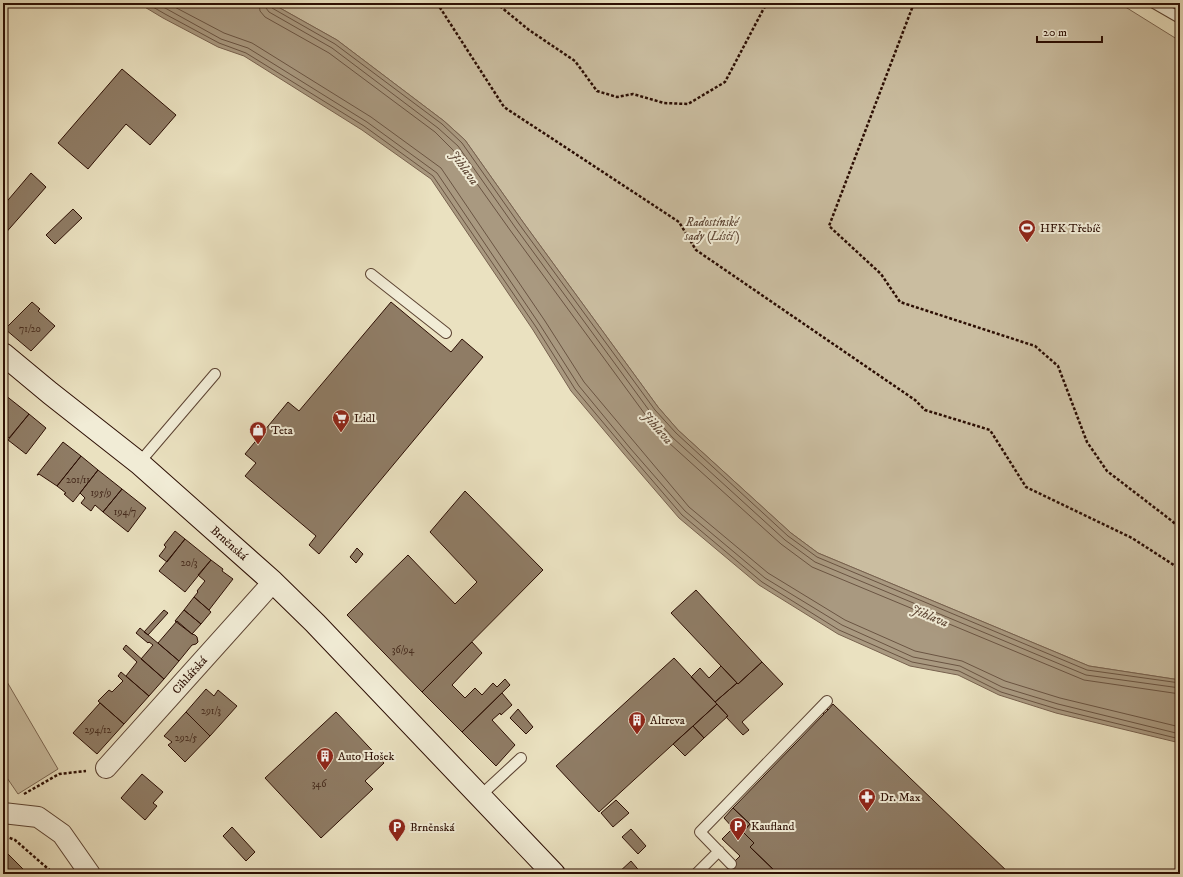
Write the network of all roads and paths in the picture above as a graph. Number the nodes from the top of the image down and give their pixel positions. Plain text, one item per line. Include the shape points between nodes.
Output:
1 (437, 3) edge
2 (496, 3) edge
3 (769, 3) edge
4 (914, 3) edge
5 (1154, 3) edge
6 (1180, 18) edge
7 (371, 274) dead end
8 (446, 333) dead end
9 (3, 354) edge
10 (215, 374) dead end
11 (139, 463) junction
12 (1180, 528) edge
13 (1180, 569) edge
14 (273, 582) junction
15 (827, 701) dead end
16 (521, 758) dead end
17 (106, 768) joint
18 (21, 796) dead end
19 (480, 796) junction
20 (3, 813) edge
21 (3, 835) edge
22 (718, 851) junction
23 (732, 864) dead end
24 (54, 874) edge
25 (90, 874) edge
26 (554, 874) edge
27 (696, 874) edge

1 - 13 path via 504,107 679,222 696,250 915,400 924,410 990,430 1026,487 1132,538
2 - 3 path via 529,30 575,61 597,91 617,97 633,94 664,103 688,104 725,82
4 - 12 path via 829,226 881,274 900,302 1034,346 1058,366 1087,442 1107,471
5 - 6 lane
7 - 8 lane
9 - 11 street, Brněnská
10 - 11 lane
11 - 14 street, Brněnská
14 - 17 street, Cihlářská
14 - 19 street, Brněnská
15 - 22 lane via 700,832
16 - 19 lane
17 - 18 path via 59,774
19 - 26 street, Brněnská
20 - 25 street via 38,817 62,834
21 - 24 path via 15,840
22 - 23 lane
22 - 27 lane

